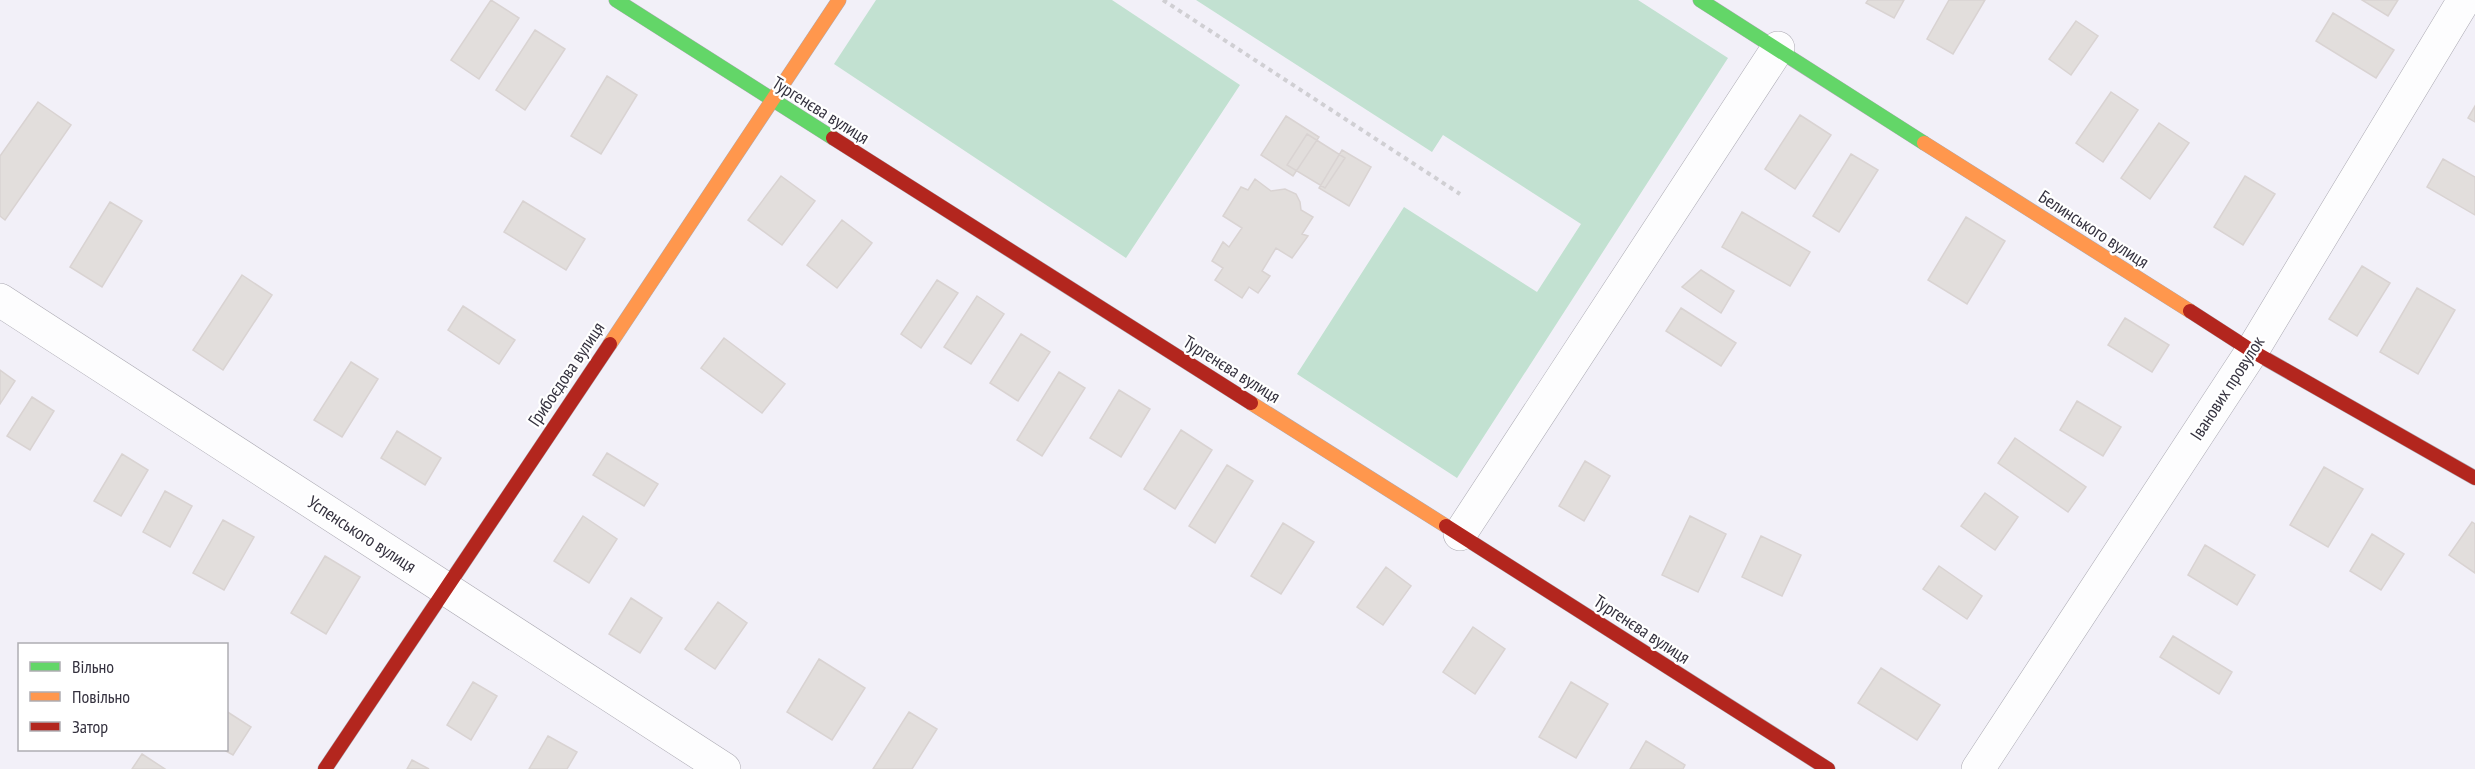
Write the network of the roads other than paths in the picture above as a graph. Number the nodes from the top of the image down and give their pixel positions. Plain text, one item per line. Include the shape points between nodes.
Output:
1 (616, 0) edge
2 (839, 0) edge
3 (1700, 0) edge
4 (2464, 0) edge
5 (1778, 48) junction
6 (773, 101) junction
7 (0, 300) edge
8 (2252, 351) junction
9 (2475, 478) edge
10 (1460, 534) junction
11 (444, 587) junction
12 (324, 769) edge
13 (724, 769) edge
14 (1828, 769) edge
15 (1978, 769) edge

1 - 6 street, Тургенєва вулиця
2 - 6 street, Грибоєдова вулиця
3 - 5 street, Белинського вулиця
4 - 8 street, Іванових провулок
5 - 8 street, Белинського вулиця
5 - 10 street
6 - 10 street, Тургенєва вулиця
6 - 11 street, Грибоєдова вулиця
7 - 11 street, Успенського вулиця
8 - 9 street, Белинського вулиця
8 - 15 street, Іванових провулок
10 - 14 street, Тургенєва вулиця
11 - 12 street, Грибоєдова вулиця
11 - 13 street, Успенського вулиця

